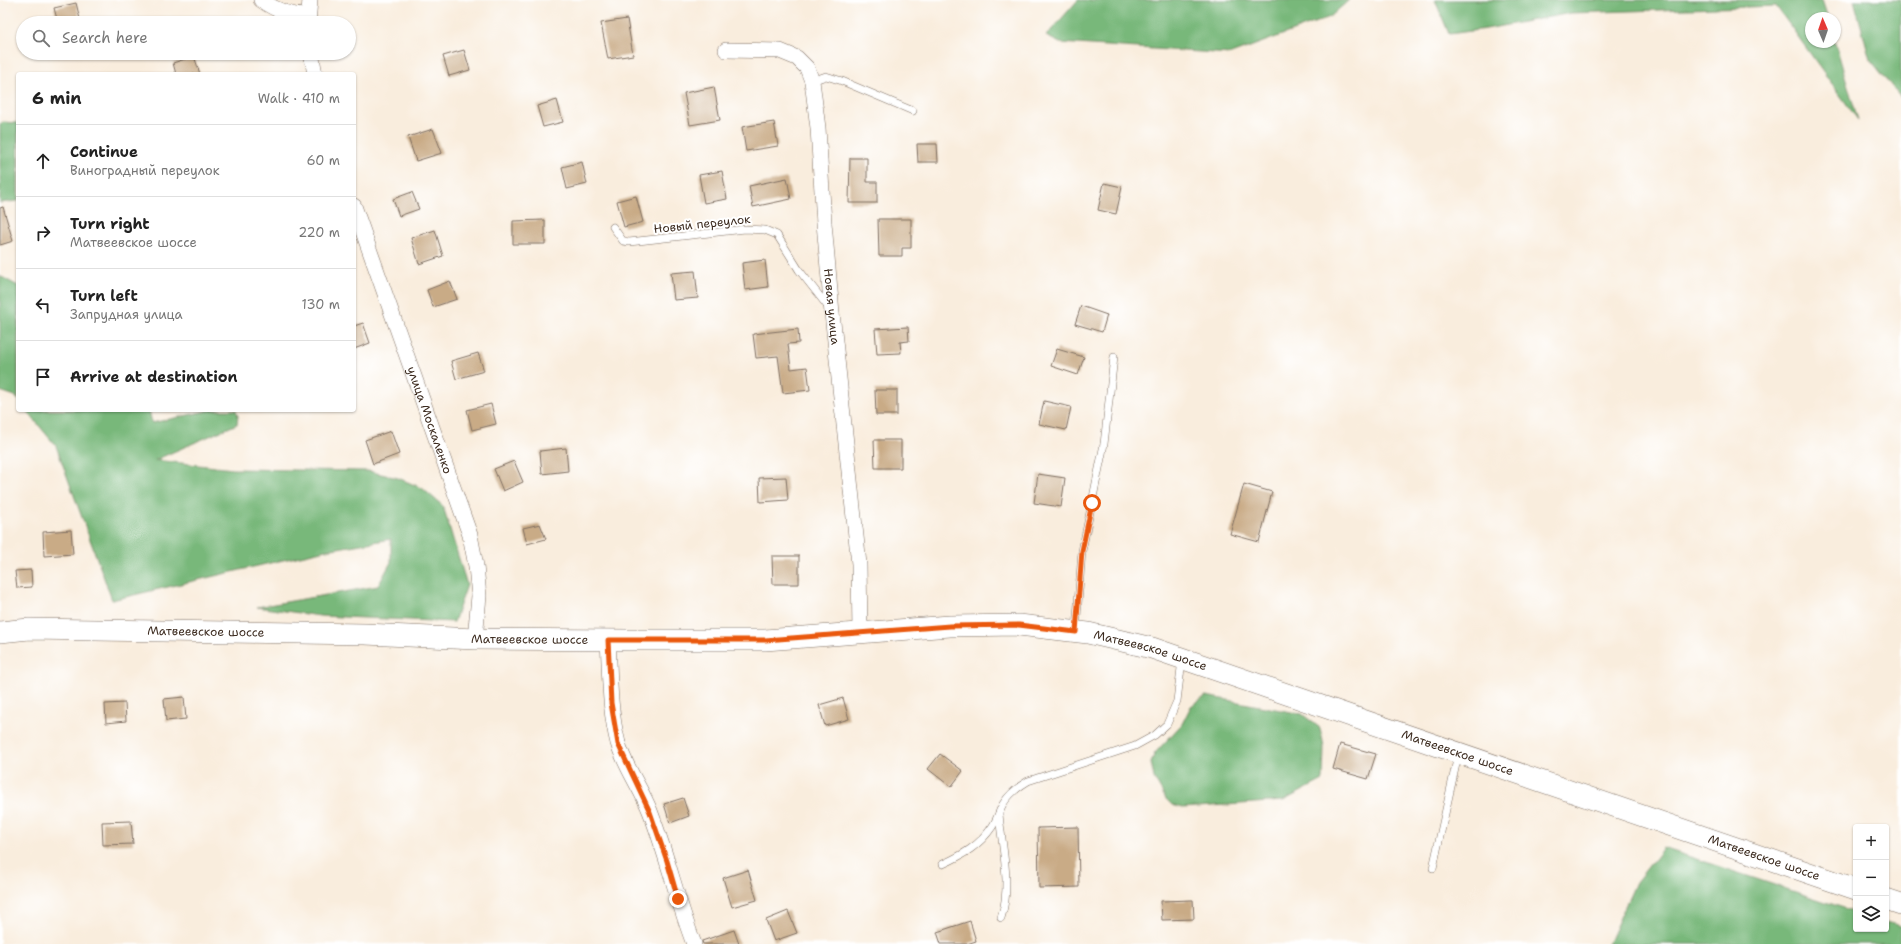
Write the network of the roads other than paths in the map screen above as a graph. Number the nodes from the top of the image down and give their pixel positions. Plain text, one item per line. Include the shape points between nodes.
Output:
1 (261, 0) edge
2 (310, 0) edge
3 (298, 16) edge
4 (308, 16) edge
5 (726, 50) dead end
6 (312, 60) edge
7 (315, 72) edge
8 (812, 81) junction
9 (914, 111) dead end
10 (356, 212) edge
11 (613, 227) dead end
12 (832, 313) junction
13 (1114, 358) dead end
14 (0, 632) edge
15 (860, 632) junction
16 (1076, 632) junction
17 (475, 639) junction
18 (608, 640) junction
19 (1183, 658) junction
20 (1458, 753) junction
21 (998, 814) junction
22 (943, 864) dead end
23 (1433, 868) dead end
24 (1853, 888) edge
25 (1889, 900) edge
26 (1901, 904) edge
27 (1001, 918) dead end
28 (694, 944) edge

1 - 3 street via 269,6
2 - 4 street
5 - 8 street, Новая улица via 780,51 797,58 807,68
6 - 7 street
8 - 9 lane via 826,76
8 - 12 street, Новая улица
10 - 17 street, улица Москаленко via 470,535 479,596
11 - 12 lane, Новый переулок via 623,241 629,242 745,229 765,230 778,235 799,270
12 - 15 street, Новая улица via 859,564
13 - 16 lane via 1104,444 1082,551
14 - 17 main road, Матвеевское шоссе via 29,629 365,634
15 - 16 main road, Матвеевское шоссе via 950,626 1019,625
15 - 18 main road, Матвеевское шоссе via 765,640
16 - 19 main road, Матвеевское шоссе via 1152,648
17 - 18 main road, Матвеевское шоссе
18 - 28 street via 611,703 618,744 650,812
19 - 20 main road, Матвеевское шоссе
19 - 21 lane via 1177,701 1167,724 1155,735 1135,746 1028,781 1015,789
20 - 23 lane
20 - 24 main road, Матвеевское шоссе
21 - 22 lane via 993,826 979,842 967,852
21 - 27 lane via 1006,889 1005,907
25 - 26 main road

